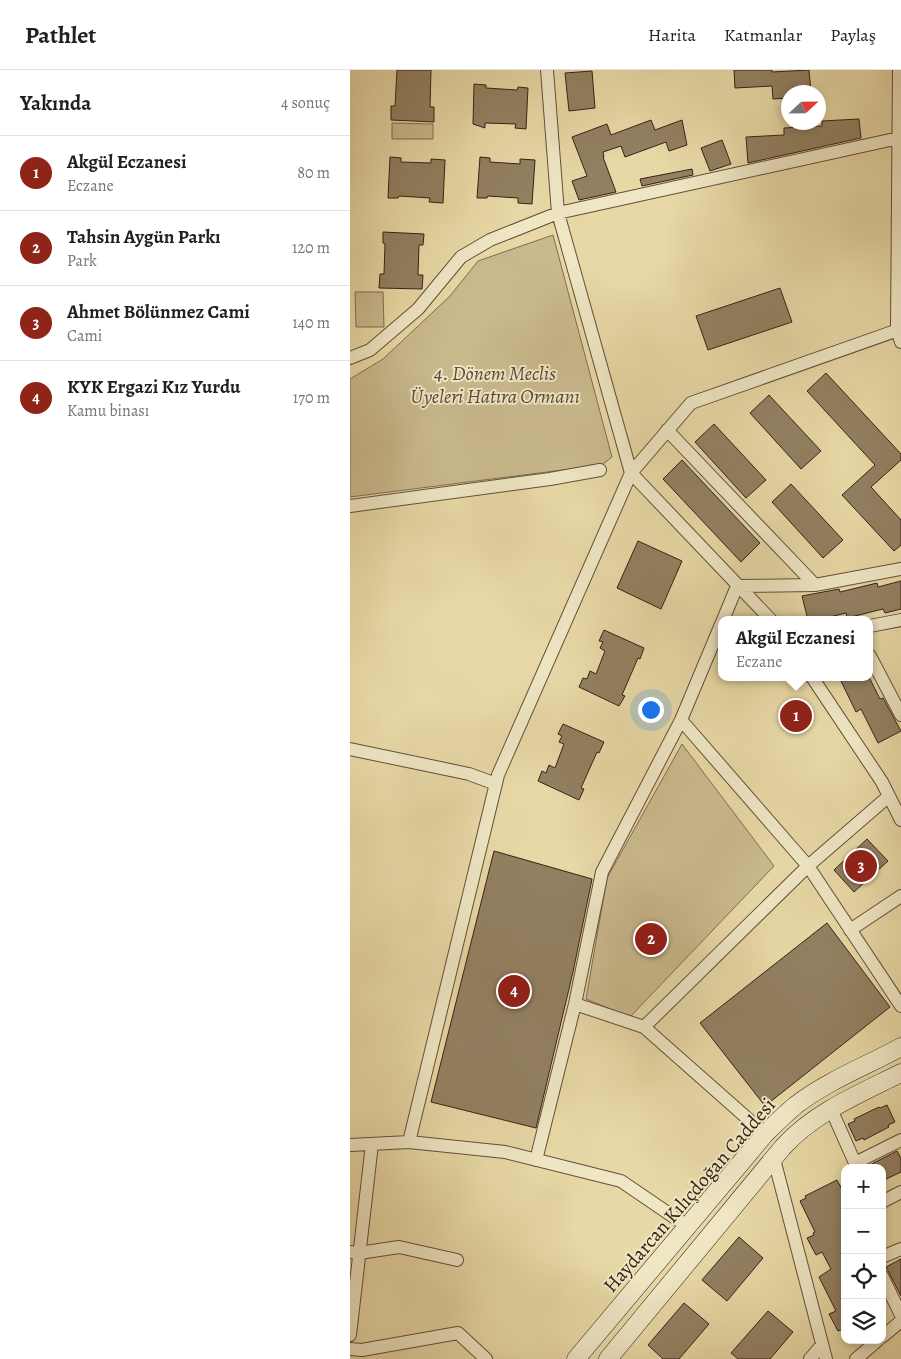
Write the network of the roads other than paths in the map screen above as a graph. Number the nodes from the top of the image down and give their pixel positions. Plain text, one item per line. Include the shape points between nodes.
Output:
1 (547, 70) edge
2 (899, 70) edge
3 (899, 138) junction
4 (558, 213) junction
5 (900, 333) edge
6 (350, 358) edge
7 (667, 430) junction
8 (600, 470) dead end
9 (631, 473) junction
10 (350, 506) edge
11 (901, 569) edge
12 (816, 585) junction
13 (737, 586) junction
14 (725, 616) edge
15 (768, 616) edge
16 (901, 620) edge
17 (873, 625) edge
18 (718, 633) edge
19 (873, 662) edge
20 (815, 681) edge
21 (901, 715) edge
22 (681, 720) junction
23 (350, 749) edge
24 (496, 784) junction
25 (889, 796) junction
26 (901, 820) edge
27 (808, 866) junction
28 (901, 896) edge
29 (850, 930) junction
30 (575, 1004) junction
31 (901, 1006) edge
32 (644, 1027) junction
33 (901, 1048) edge
34 (901, 1073) edge
35 (831, 1109) junction
36 (765, 1134) junction
37 (901, 1140) edge
38 (409, 1142) junction
39 (372, 1144) junction
40 (350, 1145) edge
41 (774, 1159) junction
42 (536, 1160) junction
43 (855, 1164) edge
44 (859, 1164) edge
45 (901, 1192) edge
46 (886, 1200) edge
47 (687, 1226) junction
48 (901, 1249) edge
49 (355, 1253) edge
50 (886, 1255) edge
51 (457, 1260) dead end
52 (886, 1284) edge
53 (901, 1315) edge
54 (901, 1321) edge
55 (886, 1334) edge
56 (350, 1335) edge
57 (873, 1344) edge
58 (822, 1345) junction
59 (350, 1349) edge
60 (486, 1359) edge
61 (576, 1359) edge
62 (608, 1359) edge
63 (810, 1359) edge
64 (826, 1359) edge
65 (856, 1359) edge

1 - 4 street
2 - 3 street
3 - 4 street
3 - 5 street
4 - 6 street via 490,240 461,257 418,309 370,350
4 - 9 street
5 - 7 street via 691,403
7 - 9 street
7 - 12 street
8 - 10 street
9 - 13 street
9 - 24 street
11 - 12 street
12 - 13 street
13 - 14 street
13 - 15 street
16 - 17 street
18 - 22 street
19 - 21 street
20 - 25 street
22 - 27 street
22 - 30 street via 602,872
23 - 24 street via 469,774
24 - 38 street
25 - 26 street
25 - 27 street
27 - 29 street
27 - 32 street
28 - 29 street
29 - 31 street
30 - 32 street
30 - 42 street
32 - 36 street
33 - 36 main road, Haydarcan Kılıçdoğan Caddesi via 816,1092 796,1105
34 - 35 main road, Haydarcan Kılıçdoğan Caddesi
35 - 41 main road, Haydarcan Kılıçdoğan Caddesi via 801,1129
35 - 43 street
36 - 47 main road, Haydarcan Kılıçdoğan Caddesi
37 - 44 street
38 - 39 street
38 - 42 street via 505,1152
39 - 40 street
39 - 49 street
41 - 58 street
41 - 62 main road, Haydarcan Kılıçdoğan Caddesi
42 - 47 street via 621,1181
45 - 46 street
47 - 61 main road, Haydarcan Kılıçdoğan Caddesi
48 - 50 street
49 - 51 street via 399,1247
49 - 56 street
52 - 53 street
54 - 55 street
57 - 65 street
58 - 63 street
58 - 64 street
59 - 60 street via 362,1350 458,1334

